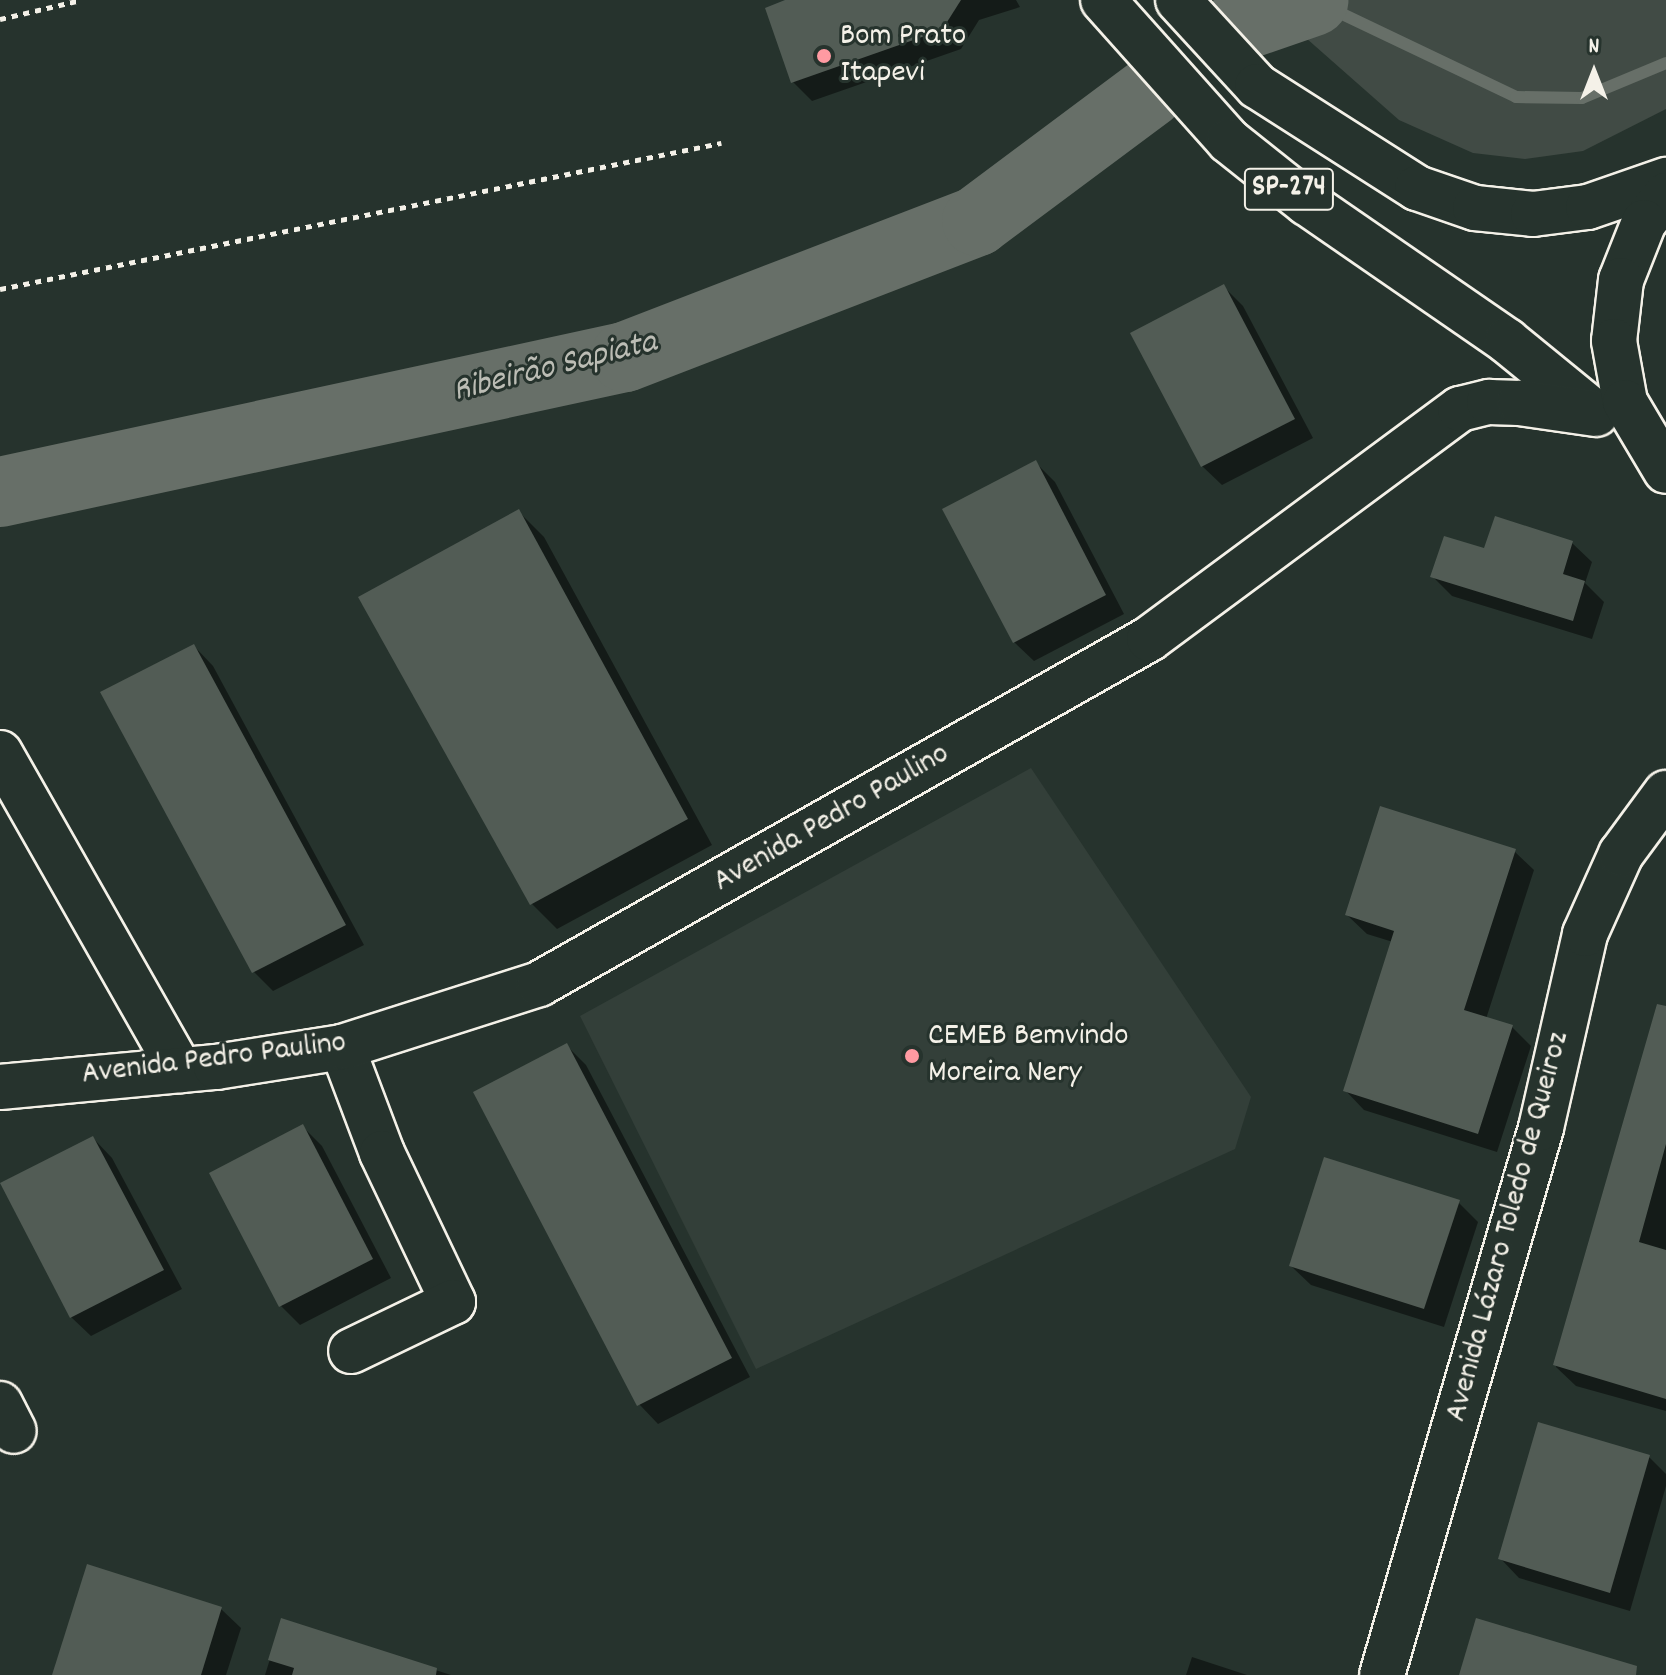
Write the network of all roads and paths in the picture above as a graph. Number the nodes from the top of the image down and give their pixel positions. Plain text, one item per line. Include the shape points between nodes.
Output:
1 (81, 0) edge
2 (1103, 0) edge
3 (1178, 0) edge
4 (0, 19) edge
5 (721, 143) dead end
6 (1666, 180) edge
7 (1666, 195) edge
8 (0, 289) edge
9 (1596, 414) junction
10 (1660, 464) edge
11 (0, 753) edge
12 (1666, 793) edge
13 (342, 1047) junction
14 (180, 1070) junction
15 (0, 1087) edge
16 (351, 1351) dead end
17 (1382, 1675) edge

1 - 4 path
2 - 9 main road, SP-274 via 1229,141 1307,203 1507,341
3 - 6 main road, SP-274 via 1257,86 1417,188 1475,208 1533,214 1588,207
5 - 8 path
7 - 10 main road via 1644,222 1621,280 1614,341 1625,402
9 - 10 main road, SP-274
9 - 13 main road, Avenida Pedro Paulino via 1520,403 1460,409 1149,639 539,984
11 - 14 main road
12 - 17 main road, Avenida Lázaro Toledo de Queiroz via 1621,854 1585,934 1541,1128
13 - 14 main road, Avenida Pedro Paulino
13 - 16 main road via 382,1153 453,1302
14 - 15 main road, Avenida Pedro Paulino

